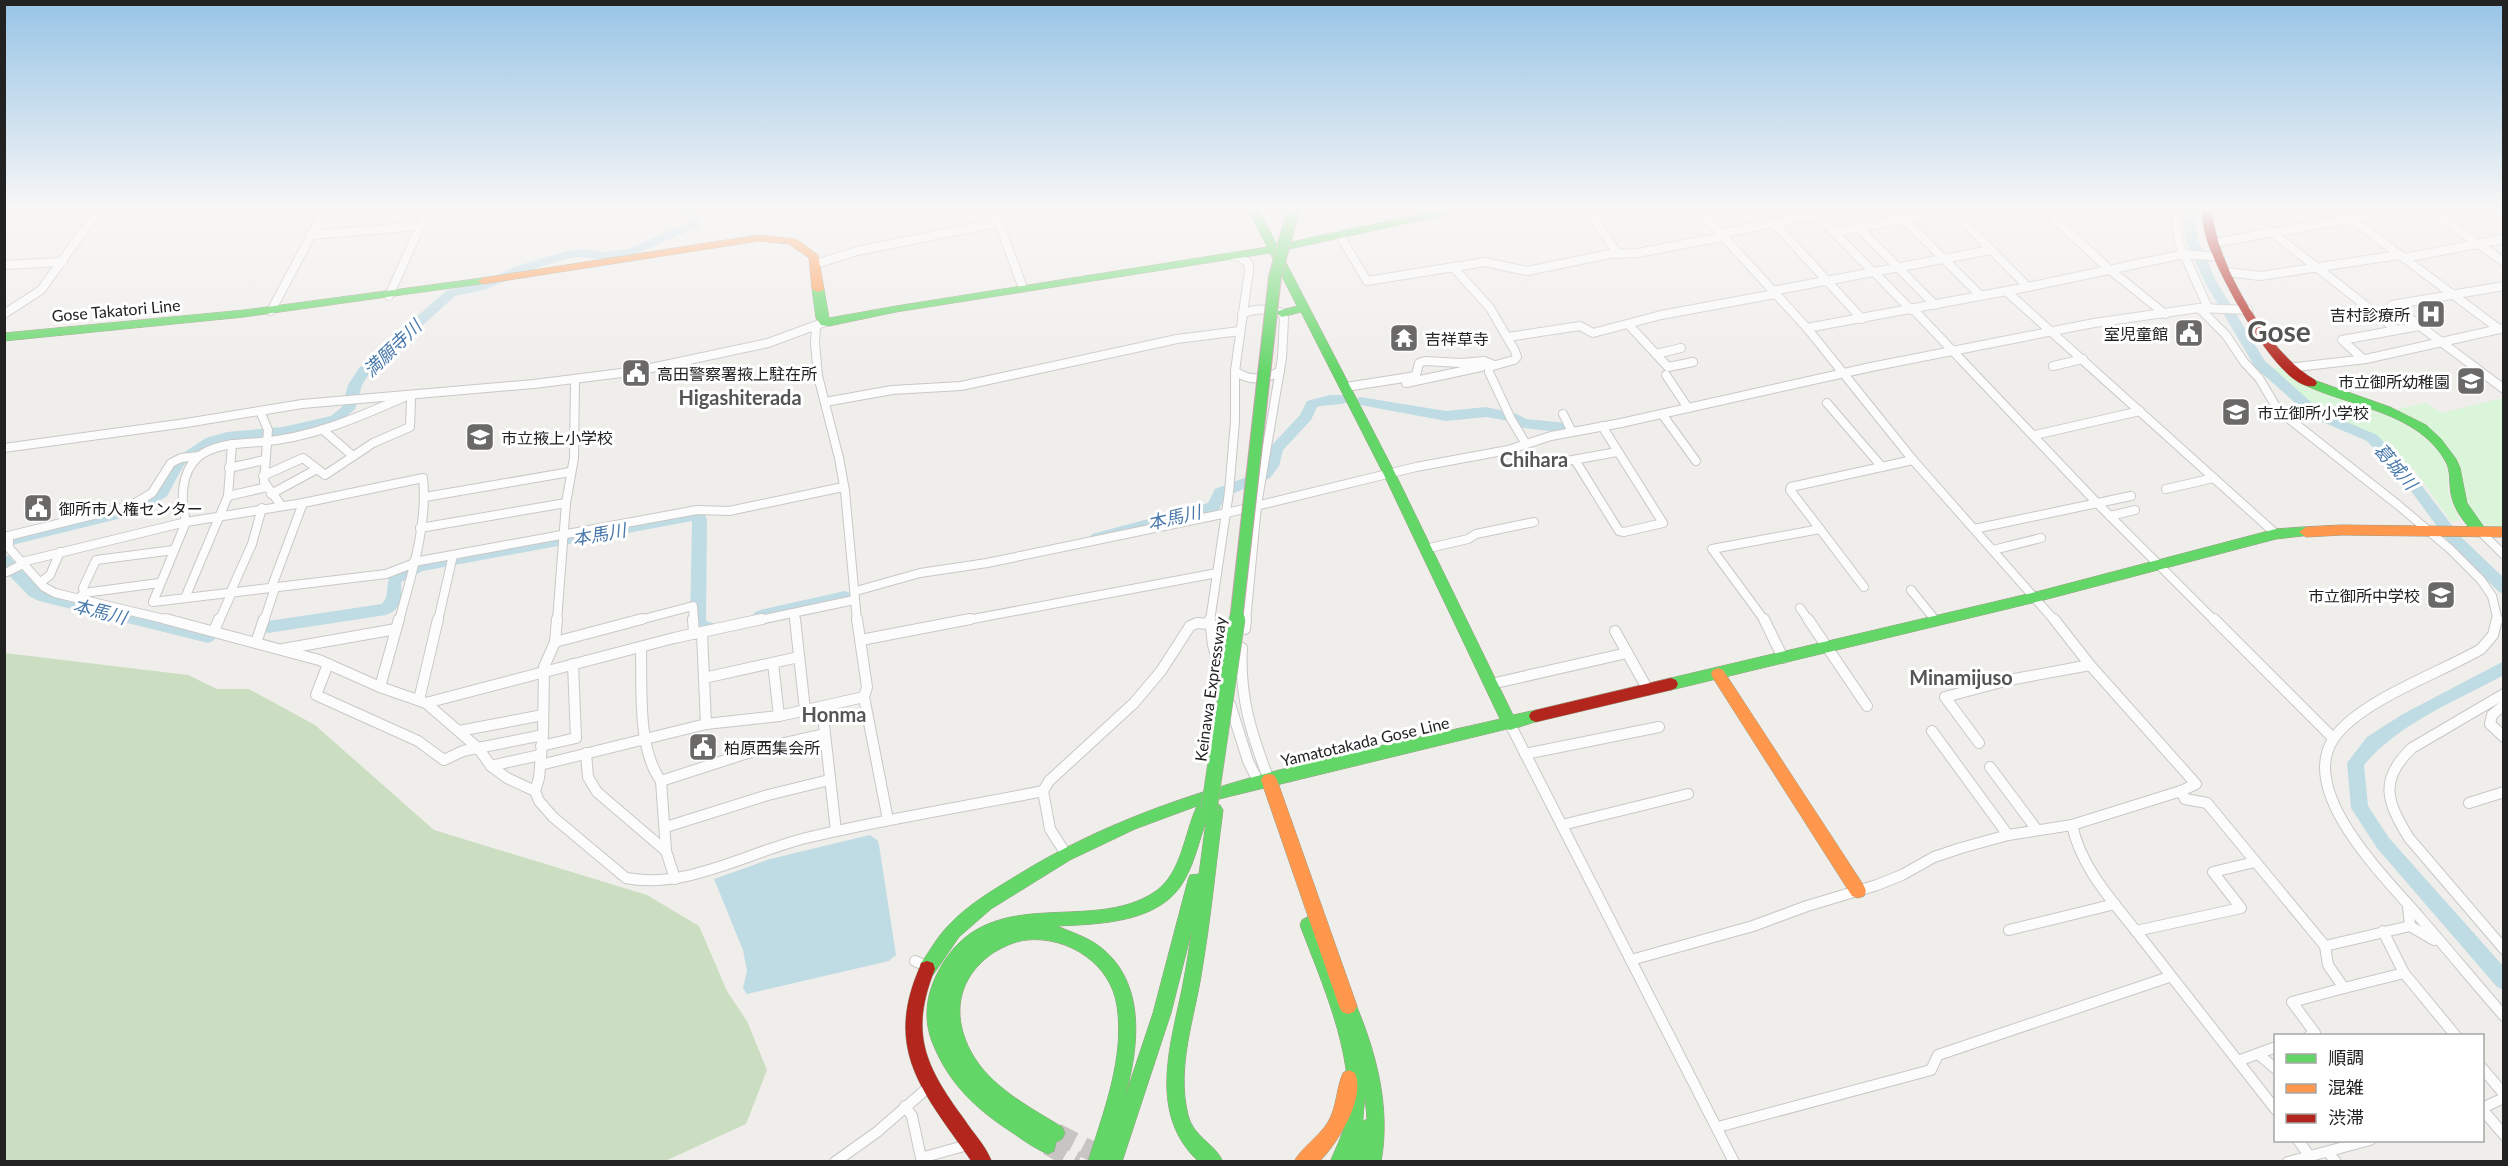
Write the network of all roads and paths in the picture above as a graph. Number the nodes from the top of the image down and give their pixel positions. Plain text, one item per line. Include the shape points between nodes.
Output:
1 (60, 265) edge
2 (295, 265) edge
3 (402, 265) edge
4 (588, 265) edge
5 (816, 265) edge
6 (1015, 265) edge
7 (1165, 265) edge
8 (1249, 265) edge
9 (1277, 265) edge
10 (1282, 265) edge
11 (1358, 265) edge
12 (1463, 265) edge
13 (1499, 265) edge
14 (1552, 265) edge
15 (1748, 265) edge
16 (1814, 265) edge
17 (1867, 265) edge
18 (1899, 265) edge
19 (1950, 265) edge
20 (2006, 265) edge
21 (2105, 265) edge
22 (2127, 265) edge
23 (2189, 265) edge
24 (2223, 265) edge
25 (2315, 265) edge
26 (2336, 265) edge
27 (2414, 265) edge
28 (1896, 266) junction
29 (1453, 267) junction
30 (2318, 268) junction
31 (2109, 269) junction
32 (1873, 272) junction
33 (2227, 272) junction
34 (1830, 282) junction
35 (2504, 286) edge
36 (2028, 287) junction
37 (1023, 288) junction
38 (2006, 291) junction
39 (1773, 293) junction
40 (2453, 295) junction
41 (388, 296) junction
42 (1981, 296) junction
43 (1935, 305) junction
44 (1304, 308) junction
45 (2206, 308) junction
46 (1912, 310) junction
47 (2245, 310) junction
48 (272, 311) junction
49 (1282, 313) junction
50 (4, 314) edge
51 (1242, 314) junction
52 (2165, 314) junction
53 (1862, 319) junction
54 (2416, 323) junction
55 (820, 324) junction
56 (1628, 324) junction
57 (2389, 325) junction
58 (1807, 328) junction
59 (2501, 328) edge
60 (2397, 330) junction
61 (1240, 331) junction
62 (2048, 332) junction
63 (4, 337) edge
64 (1508, 337) junction
65 (2442, 341) junction
66 (1682, 348) dead end
67 (1953, 351) junction
68 (1656, 354) junction
69 (2083, 359) junction
70 (2363, 359) junction
71 (1693, 362) dead end
72 (1492, 366) junction
73 (2053, 366) dead end
74 (2289, 368) junction
75 (1235, 370) junction
76 (1280, 371) junction
77 (1844, 373) junction
78 (1666, 375) dead end
79 (575, 379) junction
80 (2504, 389) edge
81 (1347, 390) junction
82 (409, 395) junction
83 (825, 402) junction
84 (1827, 403) dead end
85 (1688, 408) junction
86 (260, 411) junction
87 (2140, 411) junction
88 (1563, 414) dead end
89 (1662, 414) junction
90 (1602, 426) junction
91 (323, 430) junction
92 (1572, 432) junction
93 (2035, 435) junction
94 (268, 437) junction
95 (232, 444) junction
96 (1526, 444) junction
97 (4, 448) edge
98 (1617, 452) junction
99 (197, 456) junction
100 (353, 456) junction
101 (265, 460) junction
102 (1696, 460) dead end
103 (1913, 460) junction
104 (1882, 467) junction
105 (229, 468) junction
106 (317, 469) junction
107 (570, 472) junction
108 (1390, 475) junction
109 (263, 476) junction
110 (2214, 478) junction
111 (843, 487) junction
112 (2166, 489) dead end
113 (269, 490) junction
114 (2131, 495) dead end
115 (228, 496) junction
116 (425, 497) junction
117 (2096, 502) junction
118 (303, 503) junction
119 (566, 503) junction
120 (281, 505) junction
121 (1257, 505) junction
122 (262, 508) junction
123 (2135, 510) dead end
124 (1227, 513) junction
125 (222, 515) junction
126 (2110, 516) junction
127 (186, 522) junction
128 (1534, 522) dead end
129 (420, 528) junction
130 (1820, 529) junction
131 (1974, 529) junction
132 (2430, 530) junction
133 (2474, 530) junction
134 (2504, 532) edge
135 (2276, 534) junction
136 (2041, 538) dead end
137 (564, 539) junction
138 (8, 540) edge
139 (104, 542) junction
140 (1425, 549) junction
141 (174, 550) junction
142 (1993, 550) junction
143 (60, 552) junction
144 (2504, 555) edge
145 (452, 559) junction
146 (96, 560) junction
147 (21, 564) junction
148 (2159, 565) junction
149 (412, 567) junction
150 (7, 572) dead end
151 (1216, 573) junction
152 (41, 582) junction
153 (159, 583) junction
154 (274, 587) junction
155 (1864, 587) dead end
156 (232, 590) junction
157 (1911, 590) dead end
158 (81, 596) junction
159 (855, 596) junction
160 (2036, 597) junction
161 (185, 598) junction
162 (153, 602) junction
163 (1800, 608) dead end
164 (794, 613) junction
165 (143, 614) junction
166 (1936, 621) junction
167 (1210, 624) junction
168 (396, 629) junction
169 (1615, 631) dead end
170 (214, 632) junction
171 (698, 634) junction
172 (861, 640) junction
173 (555, 642) junction
174 (256, 643) junction
175 (640, 647) junction
176 (1828, 647) junction
177 (281, 649) junction
178 (1627, 653) junction
179 (799, 657) junction
180 (1783, 658) junction
181 (773, 663) junction
182 (328, 664) junction
183 (573, 664) junction
184 (2090, 665) junction
185 (544, 672) junction
186 (1718, 674) junction
187 (704, 678) junction
188 (1491, 684) junction
189 (380, 687) junction
190 (1648, 690) junction
191 (2504, 694) edge
192 (864, 698) junction
193 (423, 702) junction
194 (2504, 705) edge
195 (1867, 706) dead end
196 (822, 707) junction
197 (805, 710) junction
198 (543, 715) junction
199 (779, 716) junction
200 (706, 724) junction
201 (1510, 724) junction
202 (1659, 727) dead end
203 (1932, 730) dead end
204 (459, 731) junction
205 (824, 734) junction
206 (2504, 736) edge
207 (2333, 738) junction
208 (646, 739) junction
209 (1978, 743) dead end
210 (478, 748) junction
211 (541, 750) junction
212 (586, 753) junction
213 (1525, 753) junction
214 (491, 766) junction
215 (1990, 767) dead end
216 (829, 780) junction
217 (661, 781) junction
218 (1264, 782) junction
219 (535, 791) junction
220 (1043, 791) junction
221 (2181, 791) junction
222 (2504, 792) edge
223 (1688, 794) dead end
224 (2469, 803) dead end
225 (1209, 808) junction
226 (888, 820) junction
227 (1562, 825) junction
228 (2072, 825) junction
229 (666, 827) junction
230 (2037, 830) junction
231 (836, 831) junction
232 (2008, 835) junction
233 (666, 850) junction
234 (1066, 854) junction
235 (2256, 862) junction
236 (675, 879) junction
237 (1858, 891) junction
238 (2115, 904) junction
239 (2408, 906) junction
240 (2410, 926) junction
241 (2009, 930) dead end
242 (2136, 930) junction
243 (2383, 932) junction
244 (2441, 944) junction
245 (2325, 946) junction
246 (2504, 950) edge
247 (1631, 960) junction
248 (2404, 973) junction
249 (2169, 977) junction
250 (2344, 988) junction
251 (2500, 1008) edge
252 (2312, 1034) edge
253 (2455, 1034) edge
254 (1347, 1038) junction
255 (2274, 1048) edge
256 (2258, 1053) junction
257 (2238, 1060) junction
258 (2274, 1067) edge
259 (2484, 1071) edge
260 (931, 1085) junction
261 (1374, 1088) junction
262 (2504, 1096) edge
263 (904, 1106) junction
264 (2274, 1107) edge
265 (2484, 1108) edge
266 (2484, 1111) edge
267 (1718, 1127) junction
268 (2504, 1135) edge
269 (2299, 1142) edge
270 (2366, 1142) edge
271 (971, 1143) junction
272 (2308, 1154) junction
273 (2332, 1157) edge
274 (835, 1161) edge
275 (982, 1161) edge
276 (1097, 1161) edge
277 (1113, 1161) edge
278 (1214, 1161) edge
279 (1303, 1161) edge
280 (1339, 1161) edge
281 (1357, 1161) edge
282 (1372, 1161) edge
283 (1734, 1161) edge
284 (2288, 1161) edge

1 - 50 street via 41,290
2 - 48 street
3 - 41 street
4 - 41 main road, Gose Takatori Line
5 - 55 main road
6 - 37 street
7 - 37 main road
8 - 51 street
9 - 225 main road, Keinawa Expressway, bridge
10 - 44 main road
11 - 29 street via 1367,281
12 - 29 street
13 - 14 street via 1527,272
15 - 39 street
16 - 34 street
17 - 32 street
18 - 28 street
19 - 42 street
20 - 36 street
21 - 31 street
22 - 31 street
23 - 45 street
24 - 33 main road
25 - 30 street
26 - 30 street
27 - 40 street
28 - 32 street
28 - 43 street
29 - 64 street via 1490,308
30 - 33 street via 2260,276
30 - 57 street
31 - 36 street
31 - 52 street
32 - 34 street
32 - 46 street
33 - 47 main road
34 - 39 street
34 - 53 street
35 - 40 street
36 - 38 street
37 - 55 main road
38 - 42 street
38 - 62 street
39 - 56 street
39 - 58 street
40 - 54 street via 2392,305
40 - 59 street
41 - 48 main road, Gose Takatori Line
42 - 43 street
43 - 46 street
44 - 49 main road
44 - 81 main road
45 - 47 street
45 - 52 street
45 - 132 street via 2278,410
46 - 53 street
46 - 67 street
47 - 74 main road via 2276,356
48 - 63 main road, Gose Takatori Line
49 - 51 street via 1258,309
49 - 76 street
51 - 61 street
52 - 62 street
53 - 58 street
54 - 57 street
54 - 60 street
54 - 65 street
55 - 79 street via 744,349
55 - 83 street via 813,343
56 - 64 street via 1593,333 1580,326
56 - 68 street
57 - 60 street
58 - 77 street
59 - 65 street
60 - 70 street via 2342,340
61 - 75 street
61 - 83 street via 1177,339 961,386 883,391
62 - 67 street
62 - 69 street
64 - 72 street via 1517,357
65 - 70 street
65 - 80 street
66 - 68 street
67 - 77 street
67 - 93 street
68 - 71 street via 1668,366
69 - 73 street
69 - 87 street
70 - 74 street
72 - 81 street
72 - 81 street via 1484,361 1425,361 1419,363 1416,375
72 - 96 street via 1489,372
74 - 133 main road via 2307,381 2391,411 2439,445 2458,475 2458,497
75 - 76 street via 1248,378 1260,379
75 - 124 street
76 - 121 street
77 - 85 street
77 - 103 street
78 - 85 street
79 - 82 street
79 - 107 street via 574,458
81 - 108 main road
82 - 86 street
82 - 91 street
82 - 100 street via 410,427
83 - 111 street
84 - 104 street
85 - 89 street
86 - 94 street
86 - 97 street
87 - 93 street
87 - 110 street
88 - 92 street
89 - 90 street
89 - 102 street
90 - 92 street
90 - 98 street
91 - 94 street
91 - 100 street
92 - 96 street
93 - 117 street
94 - 95 street
94 - 101 street
95 - 99 street
95 - 105 street
96 - 108 street
98 - 98 street via 1663,523 1624,532 1615,528 1571,460
99 - 127 street via 186,472
99 - 138 street via 179,458 166,466 156,489 130,507
100 - 106 street via 325,475
101 - 105 street
101 - 109 street
103 - 104 street
103 - 131 street
104 - 130 street via 1791,487
105 - 115 street
106 - 109 street via 303,458
106 - 113 street
107 - 116 street
107 - 119 street
108 - 121 street
108 - 140 main road
109 - 113 street
110 - 112 street
110 - 135 street
111 - 137 street via 729,511 697,510
111 - 159 street
113 - 115 street
113 - 120 street
114 - 117 street
115 - 125 street
116 - 118 street via 425,481 415,478
116 - 129 street
117 - 126 street
117 - 131 street
118 - 120 street
118 - 154 street
119 - 129 street
119 - 137 street
120 - 122 street
121 - 124 street
121 - 218 street via 1240,689
122 - 125 street
122 - 156 street
123 - 126 street
124 - 151 street
124 - 159 street via 925,572
125 - 127 street
125 - 161 street
126 - 148 street
127 - 139 street
127 - 141 street
128 - 140 street
129 - 149 street
130 - 155 street
130 - 180 street via 1712,549 1761,613
131 - 142 street
132 - 133 main road, Yamatotakada Gose Line
132 - 135 main road, Yamatotakada Gose Line
132 - 207 street via 2492,596 2498,622 2493,636 2466,658 2356,715
133 - 134 main road, Yamatotakada Gose Line
133 - 144 street
135 - 148 main road, Yamatotakada Gose Line
136 - 142 street
137 - 145 street
137 - 173 street
138 - 147 street
139 - 143 street
139 - 146 street
140 - 188 main road
141 - 146 street
141 - 153 street
142 - 160 street
143 - 147 street
143 - 152 street via 50,575
145 - 149 street
145 - 193 street
146 - 158 street
147 - 150 street
147 - 152 street
148 - 160 main road, Yamatotakada Gose Line
148 - 207 street
149 - 154 street via 386,574
149 - 168 street
151 - 167 street
151 - 172 street
152 - 158 street via 55,593
153 - 158 street
153 - 162 street
154 - 156 street
154 - 174 street
156 - 161 street
156 - 170 street
157 - 166 street
158 - 165 street
159 - 164 street
159 - 172 street
160 - 166 main road, Yamatotakada Gose Line
160 - 184 street
161 - 162 street
162 - 165 street
163 - 176 street
164 - 171 street
164 - 179 street
165 - 170 street
166 - 176 main road, Yamatotakada Gose Line
167 - 218 street via 1220,673 1248,761
167 - 220 street via 1190,626 1161,671 1134,703 1049,781
168 - 177 street
168 - 189 street
169 - 178 street
170 - 174 street
171 - 173 street via 693,606
171 - 175 street
171 - 187 street
172 - 192 street via 867,687
173 - 185 street
174 - 177 street
175 - 183 street
175 - 208 street
176 - 180 main road, Yamatotakada Gose Line
176 - 195 street
177 - 182 street
178 - 188 street
178 - 190 street
179 - 181 street
179 - 197 street
180 - 186 main road, Yamatotakada Gose Line
181 - 187 street
181 - 199 street
182 - 189 street
182 - 210 street via 316,695 417,741 444,760
183 - 185 street
183 - 211 street via 576,738
184 - 209 street via 1945,697
184 - 221 street via 2196,784
185 - 193 street
185 - 198 street
186 - 190 main road, Yamatotakada Gose Line
186 - 237 main road
187 - 200 street
188 - 201 main road
189 - 193 street
190 - 201 main road, Yamatotakada Gose Line
191 - 246 street via 2414,745 2397,761 2388,796 2396,820 2409,838
192 - 196 street
192 - 226 street
193 - 204 street
194 - 206 street via 2492,715 2490,724
196 - 197 street
196 - 205 street
197 - 199 street
198 - 204 street
198 - 211 street
199 - 200 street
200 - 208 street
201 - 213 street
201 - 218 main road, Yamatotakada Gose Line
202 - 213 street
203 - 232 street
204 - 210 street
205 - 216 street
205 - 217 street via 763,748
207 - 239 street via 2326,770 2335,804 2352,838
208 - 212 street
208 - 217 street via 648,756
210 - 211 street
210 - 214 street
211 - 212 street
211 - 214 street
211 - 219 street
212 - 233 street via 588,777 597,792
213 - 227 street
214 - 219 street
215 - 230 street
216 - 229 street
216 - 231 street
217 - 229 street
218 - 234 main road, Yamatotakada Gose Line via 1167,807
218 - 254 main road
218 - 261 main road via 1359,1035
219 - 236 street via 554,817 626,878
220 - 226 street
220 - 234 street via 1048,823
221 - 228 street
221 - 235 street via 2186,799 2207,803
222 - 224 street
223 - 227 street
225 - 276 main road via 1180,874 1150,902 1112,914 1042,917 1000,926 963,951 939,989 934,1018 938,1039 955,1072 978,1095 1052,1139 985,1083 962,1056 950,1031 949,1003 959,975 981,951 999,939 1027,931 1054,931 1080,941 1104,961 1121,988 1127,1020 1125,1053
225 - 277 main road, Keinawa Expressway via 1176,961 1147,1064
225 - 278 main road via 1194,971 1175,1088 1183,1126 1193,1143
226 - 231 street
227 - 247 street
228 - 230 street
228 - 238 street via 2085,862
229 - 233 street
230 - 232 street
231 - 236 street
232 - 237 street via 1934,857 1902,875
233 - 236 street
234 - 260 main road, Yamatotakada Gose Line via 972,912 920,963 914,1036
235 - 242 street via 2213,872 2241,908
235 - 245 street
237 - 247 street
238 - 241 street
238 - 242 street
239 - 240 street
239 - 244 street
240 - 243 street
240 - 244 street
242 - 249 street
243 - 245 street
243 - 248 street
244 - 251 street
245 - 250 street via 2328,965
247 - 267 street
248 - 250 street
248 - 253 street
249 - 257 street
249 - 267 street via 1938,1055 1931,1070
250 - 252 street via 2292,1002 2315,1033
254 - 279 main road via 1350,1065 1344,1109 1325,1143
254 - 280 main road via 1358,1108 1352,1138
255 - 256 street
256 - 257 street
256 - 258 street
257 - 264 street
259 - 262 street
260 - 263 street
260 - 271 main road, Yamatotakada Gose Line
261 - 281 main road via 1371,1125
261 - 282 main road via 1378,1125
262 - 265 street
263 - 271 street via 912,1116 921,1158
263 - 274 street
266 - 268 street
267 - 283 street
269 - 272 street
270 - 273 street
271 - 275 main road, Yamatotakada Gose Line
272 - 273 street
272 - 284 street

